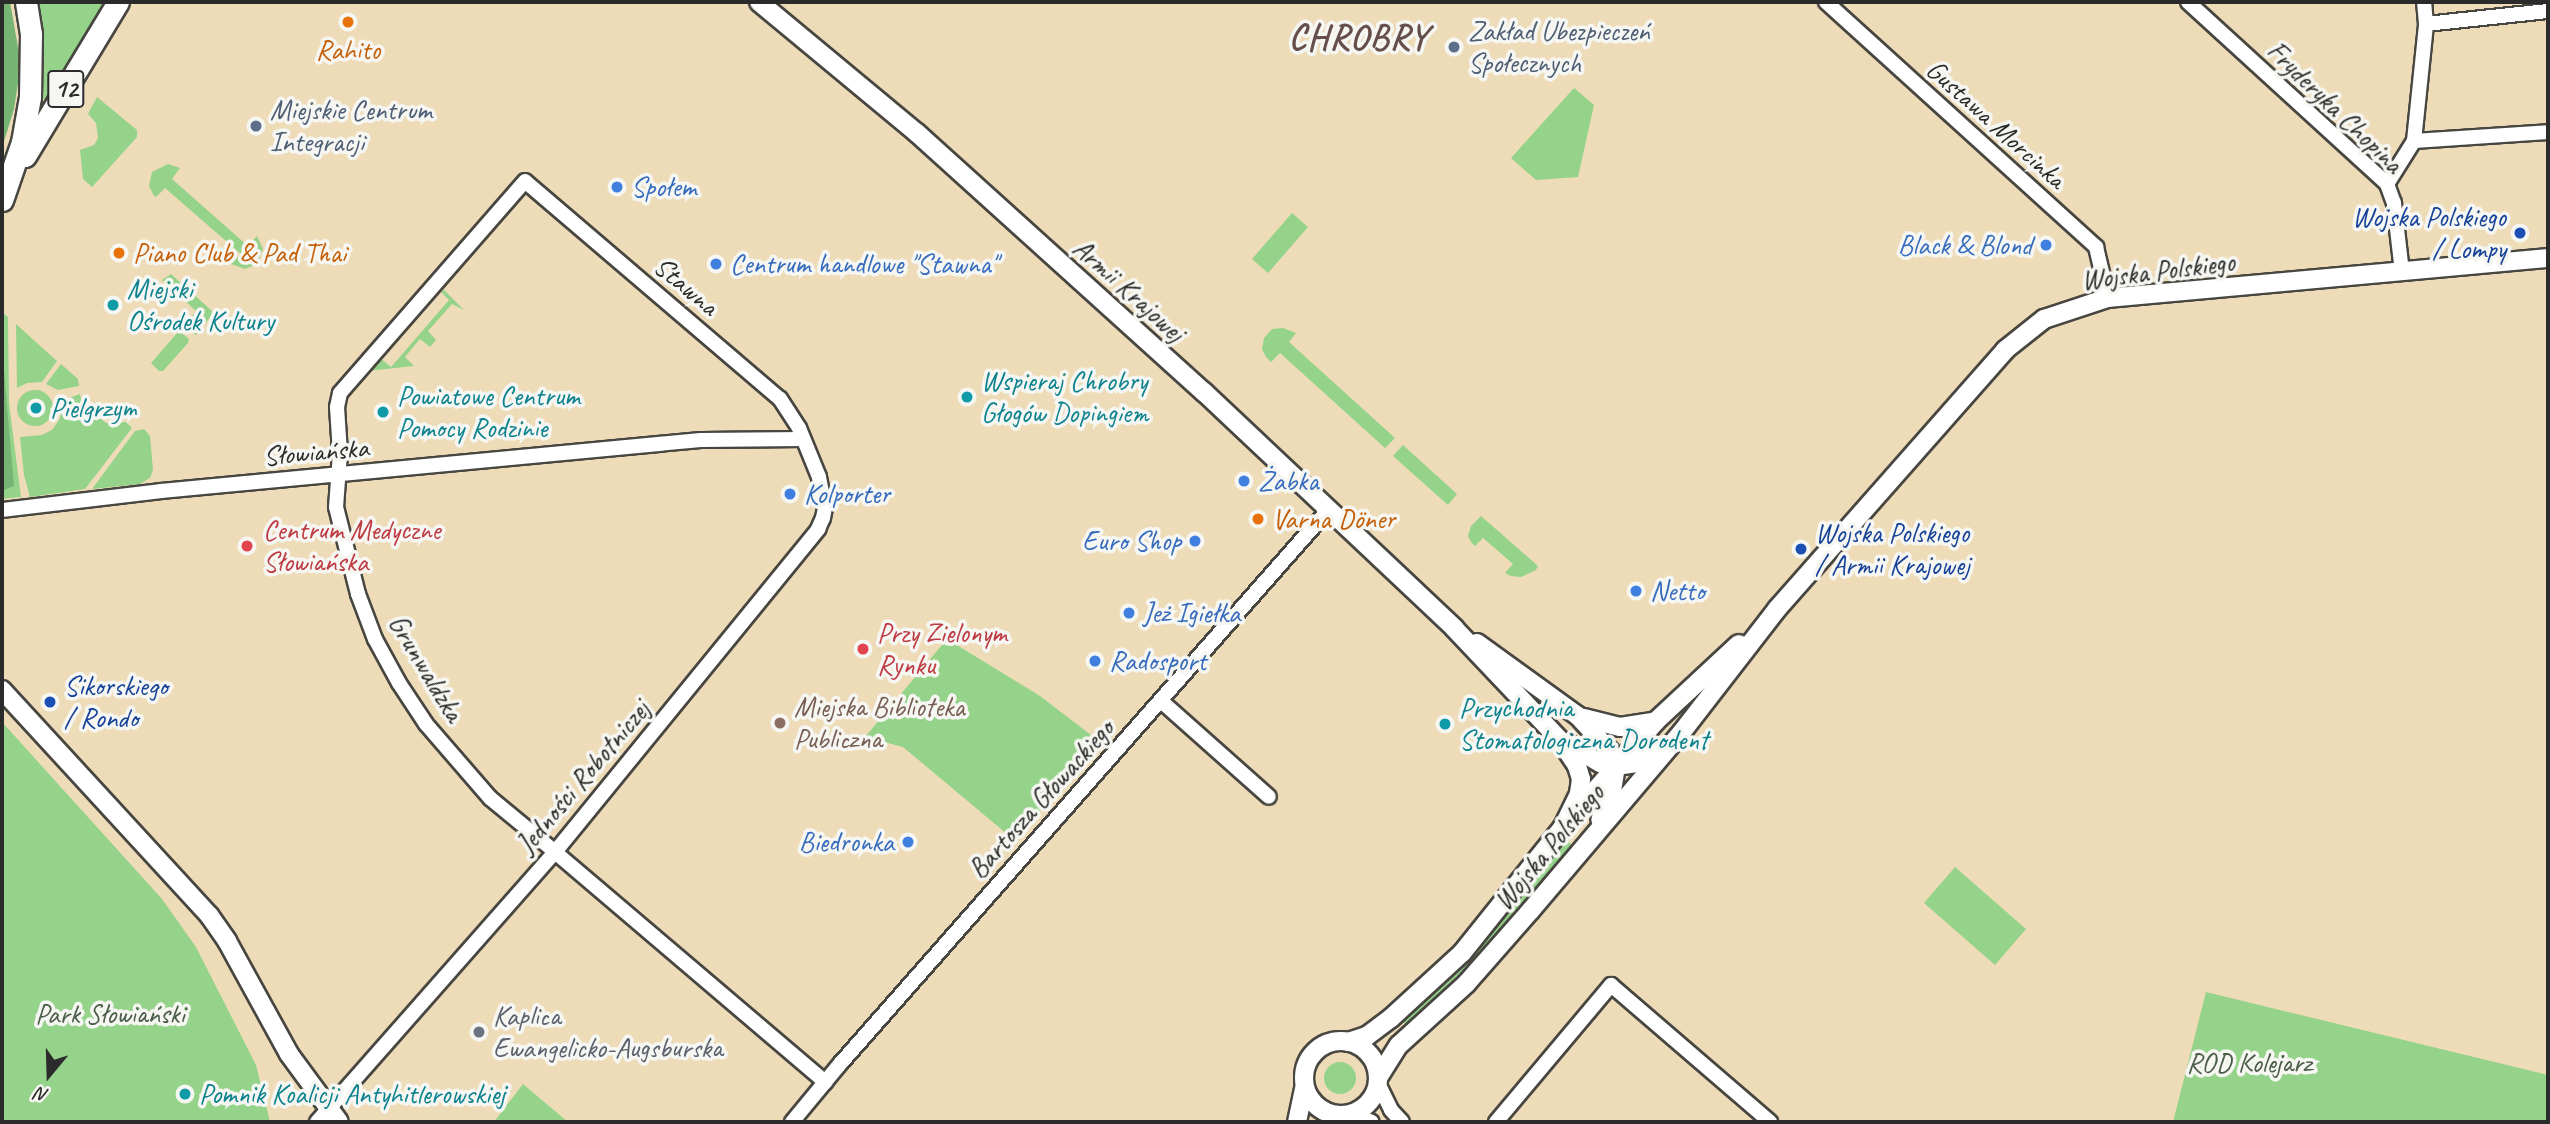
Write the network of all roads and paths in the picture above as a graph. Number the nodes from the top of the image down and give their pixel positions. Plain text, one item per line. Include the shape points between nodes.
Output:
1 (26, 2) edge
2 (118, 2) edge
3 (759, 2) edge
4 (1826, 2) edge
5 (2188, 2) edge
6 (2424, 2) edge
7 (2548, 11) edge
8 (2426, 24) junction
9 (2548, 132) edge
10 (2414, 141) junction
11 (13, 176) junction
12 (525, 181) joint
13 (2387, 184) junction
14 (2, 200) edge
15 (2548, 258) edge
16 (2402, 272) junction
17 (2108, 298) junction
18 (803, 439) junction
19 (337, 474) junction
20 (2, 510) edge
21 (1328, 510) junction
22 (1777, 609) junction
23 (1454, 628) junction
24 (2, 690) edge
25 (1161, 701) junction
26 (1578, 716) junction
27 (1656, 721) junction
28 (1676, 738) junction
29 (1559, 739) junction
30 (1616, 766) junction
31 (1269, 797) dead end
32 (1563, 827) junction
33 (1586, 845) junction
34 (555, 852) junction
35 (1348, 1042) junction
36 (1378, 1081) junction
37 (825, 1082) junction
38 (1304, 1088) junction
39 (1341, 1117) edge
40 (328, 1118) edge
41 (792, 1122) edge
42 (1297, 1122) edge
43 (1372, 1122) edge
44 (1402, 1122) edge
45 (1496, 1122) edge
46 (1770, 1122) edge

1 - 11 main road, 12 via 30,97
2 - 11 main road, 12
3 - 21 street, Armii Krajowej via 917,133
4 - 17 street, Gustawa Morcinka via 2096,247
5 - 13 street, Fryderyka Chopina
6 - 8 street
7 - 8 street
8 - 10 street
9 - 10 street
10 - 13 street
11 - 14 main road, 12
12 - 18 street, Stawna via 768,387 791,413
12 - 19 street, Grunwaldzka via 344,386 337,407
13 - 16 street, Fryderyka Chopina via 2394,203
15 - 16 street, Wojska Polskiego
16 - 17 street, Wojska Polskiego
17 - 22 street, Wojska Polskiego via 2044,319 2005,350
18 - 19 street, Słowiańska via 701,440
18 - 34 street, Jedności Robotniczej via 823,492 825,508 818,529
19 - 20 street, Słowiańska
19 - 34 street, Grunwaldzka via 336,506 348,562 376,639 399,683 457,763 490,798
21 - 23 street, Armii Krajowej
21 - 25 street, Bartosza Głowackiego
22 - 27 street, Wojska Polskiego
22 - 28 street, Wojska Polskiego
23 - 26 street, Armii Krajowej
23 - 29 street, Armii Krajowej
24 - 40 street via 209,915
25 - 31 street
25 - 37 street, Bartosza Głowackiego
26 - 27 street, Armii Krajowej via 1620,727
26 - 30 street, Armii Krajowej via 1600,738
27 - 30 street, Wojska Polskiego
28 - 30 street via 1637,763
28 - 33 street, Wojska Polskiego
29 - 30 street, Armii Krajowej via 1593,759
29 - 32 street, Armii Krajowej via 1581,779 1576,805
30 - 32 street, Wojska Polskiego
30 - 33 street via 1612,791
32 - 35 street, Wojska Polskiego via 1455,961 1374,1032
33 - 36 street, Wojska Polskiego via 1466,984 1399,1045
34 - 37 street, Grunwaldzka
34 - 40 street, Jedności Robotniczej
35 - 36 street via 1367,1051
35 - 38 street via 1328,1043 1312,1054 1304,1072
36 - 39 street via 1370,1101
36 - 44 street
37 - 41 street, Bartosza Głowackiego
38 - 39 street via 1320,1110
38 - 42 street
39 - 43 street
45 - 46 street via 1611,985

